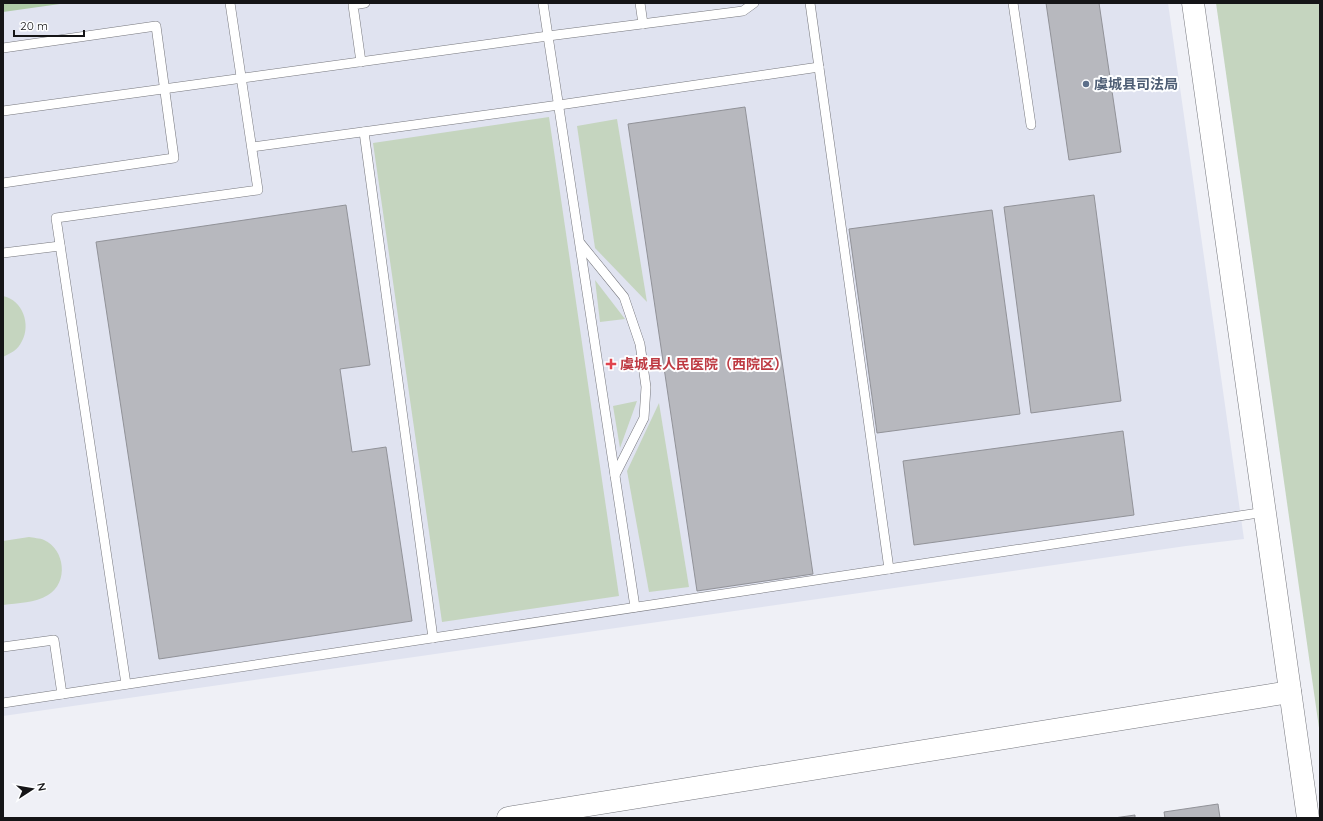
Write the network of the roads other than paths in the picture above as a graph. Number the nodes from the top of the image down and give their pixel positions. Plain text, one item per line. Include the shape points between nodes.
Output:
1 (230, 3) edge
2 (365, 3) edge
3 (543, 3) edge
4 (640, 3) edge
5 (754, 3) edge
6 (810, 3) edge
7 (1013, 3) edge
8 (1193, 3) edge
9 (643, 24) junction
10 (548, 36) junction
11 (3, 48) edge
12 (361, 62) junction
13 (819, 67) junction
14 (242, 78) junction
15 (165, 89) junction
16 (559, 105) junction
17 (3, 111) edge
18 (1031, 125) dead end
19 (364, 132) junction
20 (252, 147) junction
21 (3, 183) edge
22 (580, 243) junction
23 (60, 246) junction
24 (3, 253) edge
25 (615, 475) junction
26 (1266, 512) junction
27 (889, 569) junction
28 (635, 607) junction
29 (433, 638) junction
30 (3, 647) edge
31 (126, 684) junction
32 (1290, 692) junction
33 (62, 694) junction
34 (3, 703) edge
35 (508, 818) edge
36 (1308, 818) edge

1 - 14 lane
2 - 12 lane via 353,5
3 - 10 lane
4 - 9 lane
5 - 9 lane via 743,10
6 - 13 lane
7 - 18 lane
8 - 26 street
9 - 10 lane
10 - 12 lane
10 - 16 lane
11 - 15 lane via 156,26
12 - 14 lane
13 - 16 lane
13 - 27 lane
14 - 15 lane
14 - 20 lane
15 - 17 lane
15 - 21 lane via 174,158
16 - 19 lane
16 - 22 lane
19 - 20 lane
19 - 29 lane
20 - 23 lane via 258,190 56,218
22 - 25 lane
22 - 25 lane via 624,297 640,344 646,387 644,418
23 - 24 lane
23 - 31 lane
25 - 28 lane
26 - 27 lane
26 - 32 street
27 - 28 lane
28 - 29 lane
29 - 31 lane
30 - 33 lane via 54,640
31 - 33 lane
32 - 35 street
32 - 36 street
33 - 34 lane

